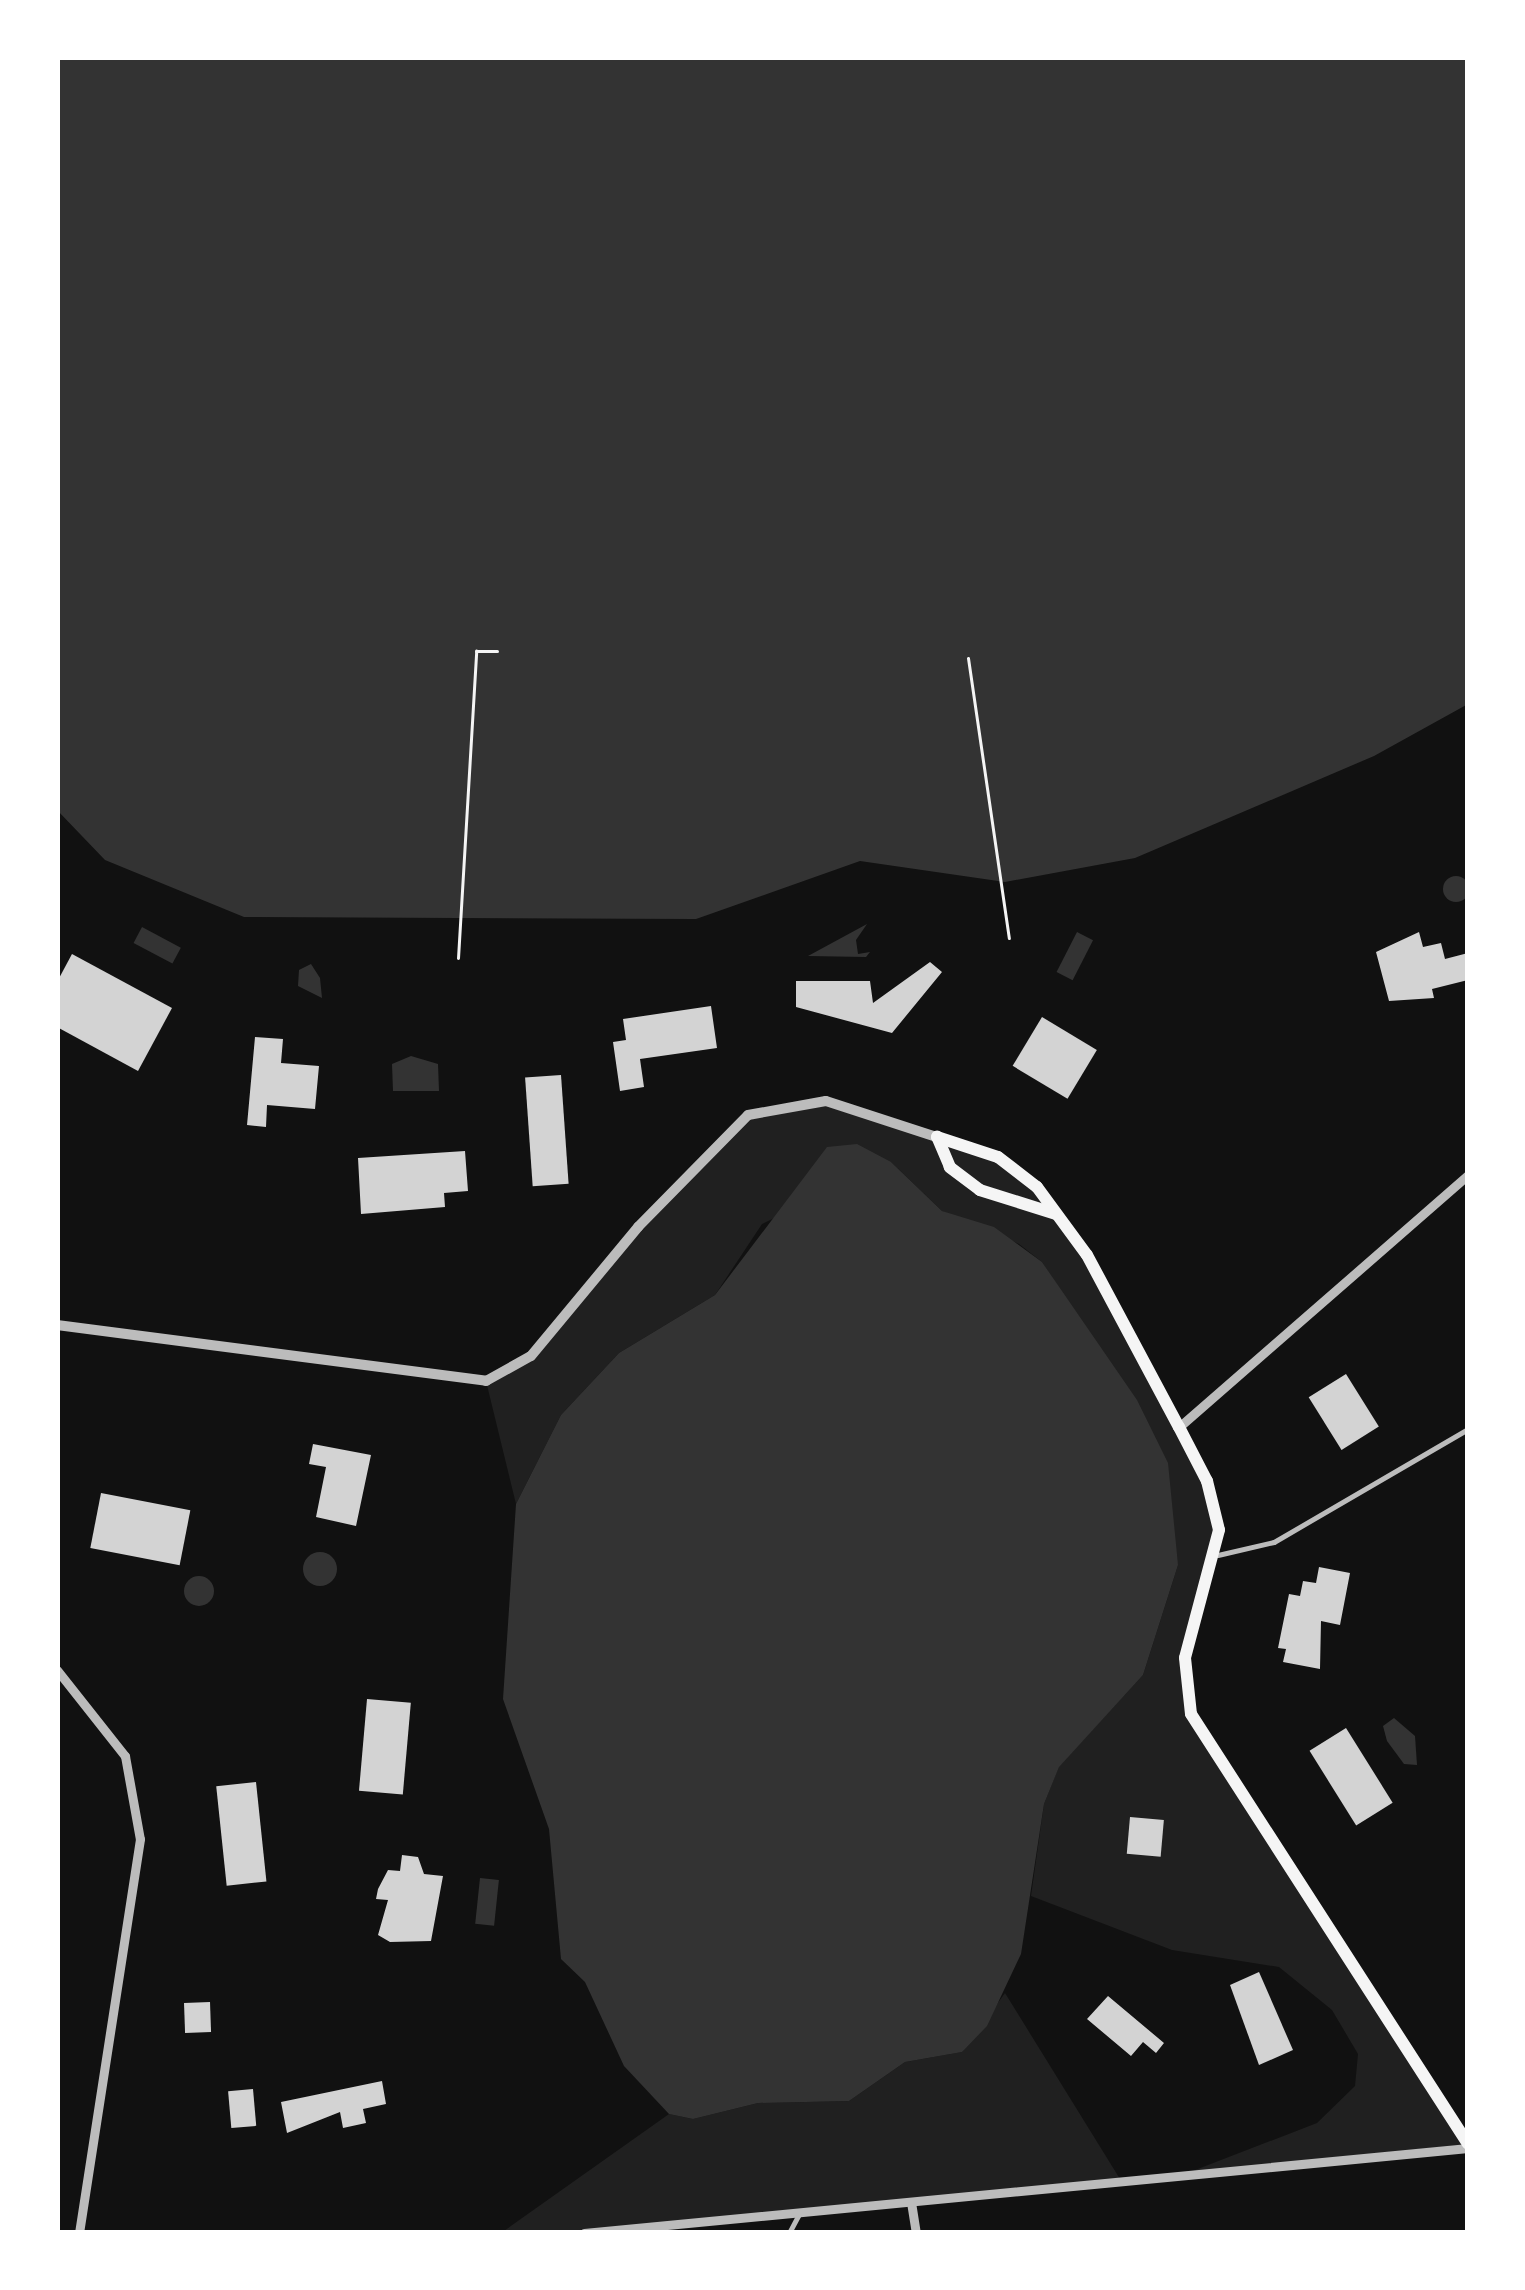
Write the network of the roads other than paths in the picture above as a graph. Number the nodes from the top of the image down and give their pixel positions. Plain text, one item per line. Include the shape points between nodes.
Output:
1 (937, 1137) junction
2 (1468, 1175) edge
3 (1056, 1214) junction
4 (57, 1325) edge
5 (1179, 1427) junction
6 (1468, 1430) edge
7 (1218, 1555) junction
8 (57, 1670) edge
9 (1468, 2146) edge
10 (911, 2201) junction
11 (800, 2212) junction
12 (79, 2233) edge
13 (584, 2233) edge
14 (789, 2233) edge
15 (916, 2233) edge

1 - 3 main road via 998,1157
1 - 3 main road via 950,1168 980,1190
1 - 4 street via 826,1101 748,1115 638,1227 531,1356 486,1381
2 - 5 street
3 - 5 main road via 1087,1255
5 - 7 main road via 1207,1481
6 - 7 lane via 1274,1542
7 - 9 main road via 1185,1658 1191,1714
8 - 12 street via 125,1756 139,1822
9 - 10 street
10 - 11 street
10 - 15 street
11 - 13 street
11 - 14 lane

